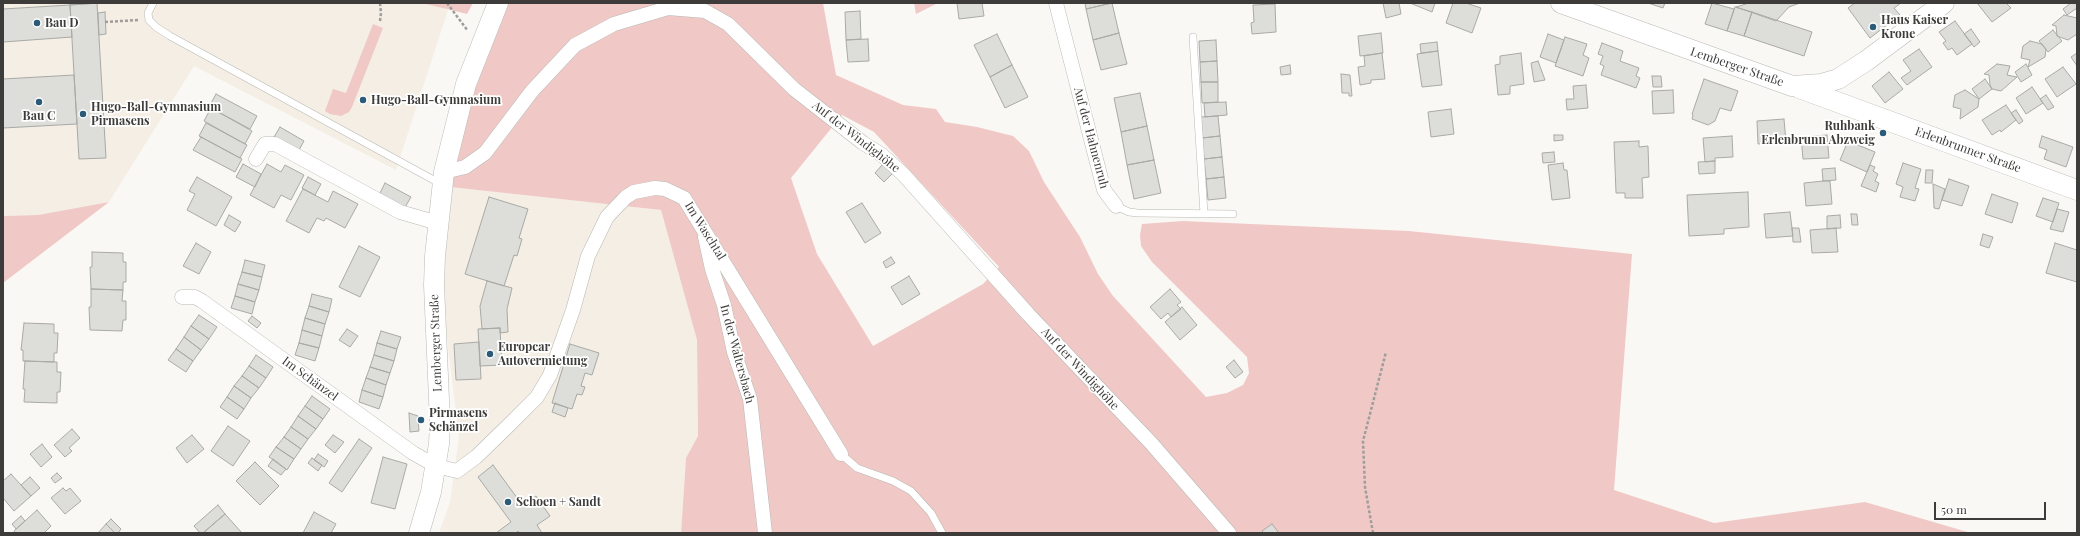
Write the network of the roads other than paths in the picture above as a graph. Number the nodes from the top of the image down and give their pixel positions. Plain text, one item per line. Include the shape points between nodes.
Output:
1 (153, 3) edge
2 (498, 3) edge
3 (1056, 3) edge
4 (1561, 3) edge
5 (1944, 3) edge
6 (1193, 37) dead end
7 (1838, 78) junction
8 (1792, 86) junction
9 (1858, 111) junction
10 (256, 159) dead end
11 (443, 178) junction
12 (2077, 190) edge
13 (1116, 206) joint
14 (1204, 214) junction
15 (1233, 214) dead end
16 (438, 223) junction
17 (702, 225) junction
18 (182, 297) dead end
19 (841, 454) joint
20 (436, 466) junction
21 (419, 533) edge
22 (765, 533) edge
23 (942, 533) edge
24 (1229, 533) edge

1 - 11 lane via 148,13 149,20 170,36 368,144
2 - 11 main road, Lemberger Straße via 480,46 458,113
3 - 13 street, Auf der Hahnenruh via 1104,190
4 - 8 main road, Lemberger Straße
5 - 7 main road, Lemberger Straße via 1866,61
6 - 14 lane
7 - 8 main road, Lemberger Straße via 1821,84
7 - 9 main road
8 - 9 main road, Erlenbrunner Straße
9 - 12 main road, Erlenbrunner Straße
10 - 16 street via 265,144 275,144 400,212
11 - 16 main road, Lemberger Straße
11 - 24 street, Auf der Windighöhe via 485,153 532,91 575,45 614,24 668,8 705,11 728,24 794,89 882,155 903,174 1028,314 1151,443
13 - 14 lane, Auf der Hahnenruh via 1138,213
14 - 15 lane, Auf der Hahnenruh
16 - 20 main road, Lemberger Straße via 434,286 440,423
17 - 19 street, Im Waschtal
17 - 20 street, Im Waschtal via 684,198 672,191 655,188 634,192 626,197 608,217 588,256 559,354 537,397 465,466 457,471
17 - 22 street, In der Waltersbach via 734,352 750,399
18 - 20 street, Im Schänzel via 195,297 202,301 413,453
19 - 23 lane via 857,468 893,481 911,492 931,513
20 - 21 main road, Lemberger Straße

